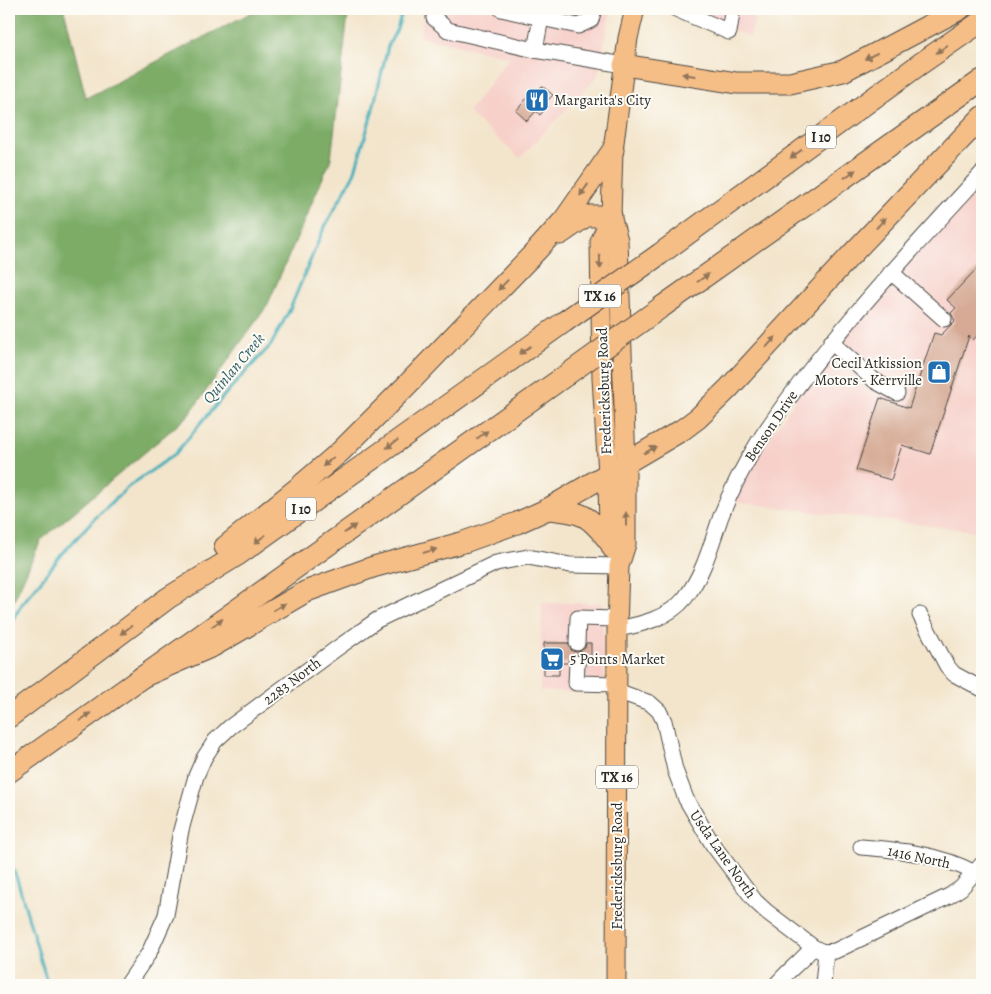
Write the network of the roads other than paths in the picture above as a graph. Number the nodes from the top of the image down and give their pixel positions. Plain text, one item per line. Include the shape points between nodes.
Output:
1 (436, 9) edge
2 (502, 9) edge
3 (594, 9) edge
4 (635, 9) edge
5 (676, 9) edge
6 (960, 9) edge
7 (730, 10) edge
8 (541, 18) junction
9 (982, 21) edge
10 (534, 50) junction
11 (624, 65) junction
12 (982, 80) edge
13 (982, 118) edge
14 (613, 150) junction
15 (982, 174) edge
16 (611, 216) junction
17 (537, 250) junction
18 (891, 272) junction
19 (944, 319) dead end
20 (831, 342) junction
21 (897, 393) dead end
22 (617, 469) junction
23 (548, 509) junction
24 (609, 541) junction
25 (619, 566) junction
26 (168, 598) junction
27 (920, 615) dead end
28 (617, 624) junction
29 (577, 643) dead end
30 (576, 663) dead end
31 (142, 676) junction
32 (617, 687) junction
33 (982, 689) edge
34 (9, 717) edge
35 (9, 772) edge
36 (861, 848) dead end
37 (979, 869) edge
38 (820, 949) junction
39 (127, 985) edge
40 (616, 985) edge
41 (776, 985) edge
42 (823, 985) edge

1 - 10 street via 434,18 448,30
2 - 8 street
3 - 8 street via 591,20 578,26
4 - 11 main road, TX 16
5 - 7 street via 729,32
6 -> 11 highway via 843,70 790,84 737,83
8 - 10 street
9 -> 26 highway, I 10, bridge via 239,554
10 - 11 street
11 - 14 main road, Fredericksburg Road / TX 16
31 -> 12 highway, bridge
22 -> 13 highway via 682,430 710,407
14 - 16 main road, Fredericksburg Road / TX 16
14 -> 17 highway via 564,220
15 - 18 street, Benson Drive
16 - 17 highway via 586,216
16 - 22 main road, Fredericksburg Road / TX 16 via 600,242 602,378
17 -> 26 highway via 341,451 205,563
18 - 19 street
18 - 20 street, Benson Drive
20 - 21 street via 875,381
20 - 28 street, Benson Drive via 744,465 696,582 683,600 649,622
22 - 23 highway
22 - 24 main road, Fredericksburg Road / TX 16
25 -> 22 main road, Fredericksburg Road / TX 16 via 626,544
23 - 24 highway via 580,514 595,524
31 -> 23 highway via 213,646 307,591 464,542
24 - 25 main road, Fredericksburg Road / TX 16
25 - 28 main road, Fredericksburg Road / TX 16
25 - 39 street, 2283 North via 570,565 528,557 496,563 377,620 230,727 215,741 196,776 181,830 166,915 149,954
26 -> 34 highway, I 10
27 - 33 street via 950,670
28 - 29 street, Benson Drive via 578,618
28 - 32 main road, Fredericksburg Road / TX 16
30 - 32 street, Usda Lane North via 576,683
35 -> 31 highway
32 - 38 street, Usda Lane North via 659,711 686,799 708,838 755,901
32 - 40 main road, Fredericksburg Road / TX 16
36 - 37 street, 1416 North via 910,852
37 - 38 street via 949,896 835,951
38 - 41 street via 805,957
38 - 42 street

